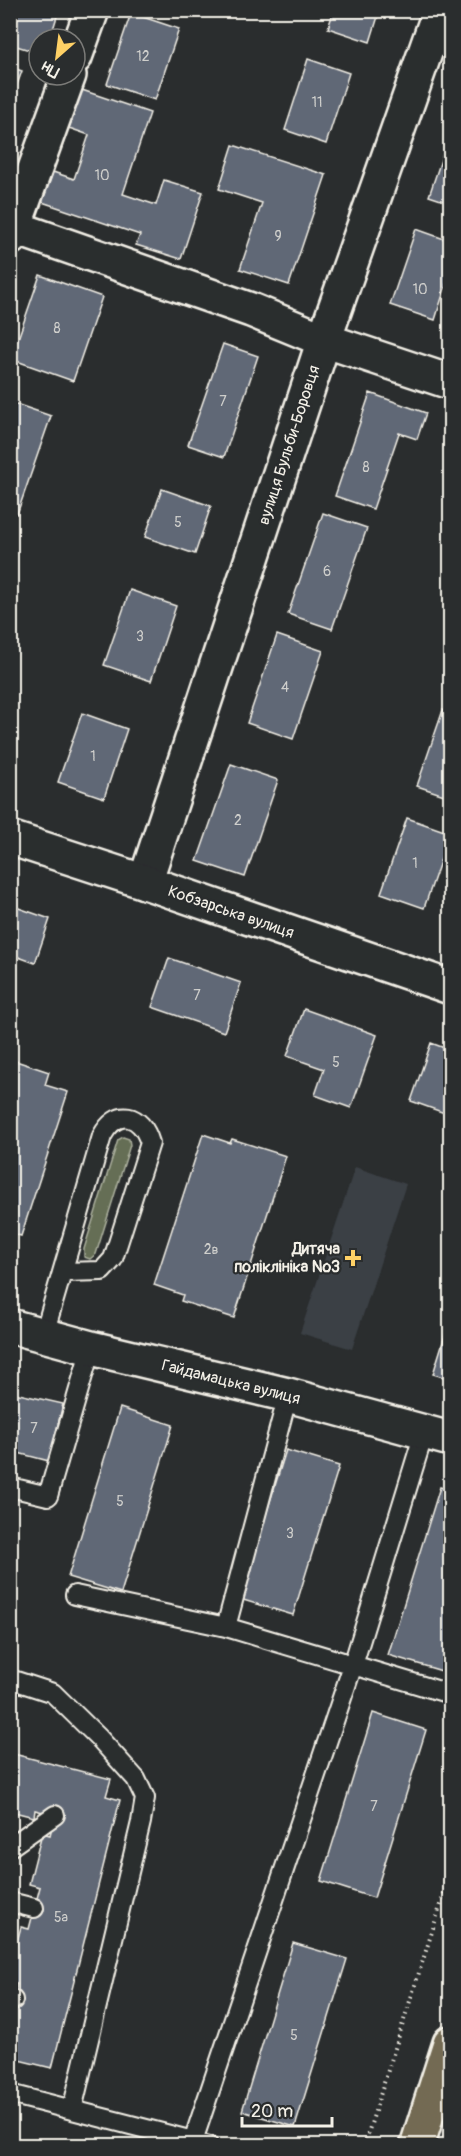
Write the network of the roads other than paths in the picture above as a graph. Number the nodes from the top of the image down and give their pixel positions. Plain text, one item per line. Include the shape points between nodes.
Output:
1 (92, 10) edge
2 (440, 10) edge
3 (86, 27) edge
4 (65, 87) edge
5 (12, 231) edge
6 (324, 340) junction
7 (450, 382) edge
8 (10, 838) edge
9 (145, 882) junction
10 (448, 979) edge
11 (64, 1272) junction
12 (10, 1326) edge
13 (44, 1334) junction
14 (91, 1348) junction
15 (288, 1395) junction
16 (437, 1436) edge
17 (10, 1487) edge
18 (75, 1595) dead end
19 (226, 1627) junction
20 (352, 1665) junction
21 (10, 1679) edge
22 (450, 1694) edge
23 (55, 1815) dead end
24 (10, 1847) edge
25 (10, 1902) edge
26 (34, 1908) dead end
27 (450, 2043) edge
28 (10, 2094) edge
29 (72, 2110) junction
30 (198, 2144) edge
31 (417, 2145) edge

1 - 3 street
2 - 6 street, вулиця Бульби-Боровця
4 - 5 street
5 - 6 street via 251,310
6 - 7 street
6 - 9 street, вулиця Бульби-Боровця
8 - 9 street, Кобзарська вулиця
9 - 10 street, Кобзарська вулиця
11 - 11 lane via 102,1136 114,1120 136,1120 150,1143 113,1260 102,1271
11 - 13 lane
12 - 13 street, Гайдамацька вулиця
13 - 14 street, Гайдамацька вулиця
14 - 15 street, Гайдамацька вулиця
14 - 17 lane via 48,1496
15 - 16 street, Гайдамацька вулиця
15 - 19 lane
16 - 20 lane
18 - 19 lane
19 - 20 lane
20 - 22 lane
20 - 30 lane
21 - 29 lane via 53,1693 136,1779 145,1798
23 - 24 lane
25 - 26 lane
27 - 31 main road
28 - 29 lane
29 - 30 lane

